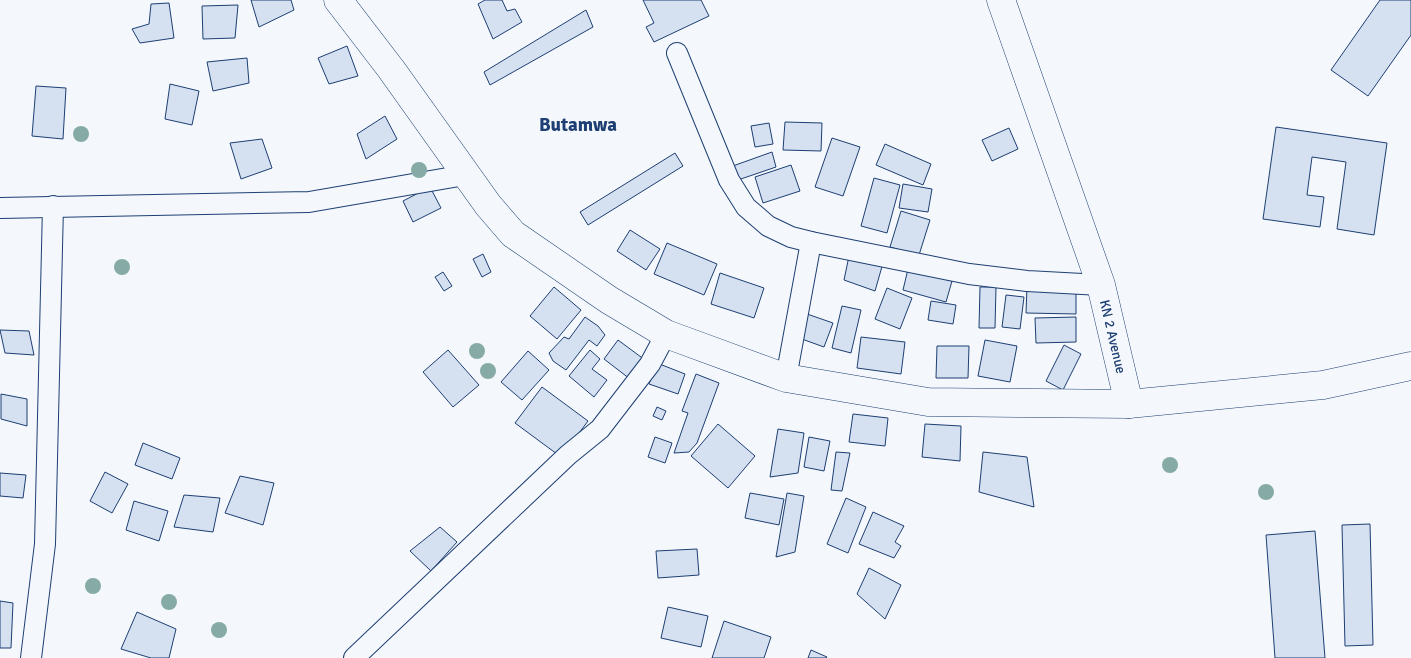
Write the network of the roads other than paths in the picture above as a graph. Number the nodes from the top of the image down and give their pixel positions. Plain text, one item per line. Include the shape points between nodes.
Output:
1 (338, 0) edge
2 (1001, 0) edge
3 (677, 53) dead end
4 (465, 175) junction
5 (53, 206) junction
6 (0, 208) edge
7 (811, 242) junction
8 (1101, 285) junction
9 (666, 334) junction
10 (1411, 366) edge
11 (786, 378) junction
12 (1129, 404) junction
13 (31, 658) edge
14 (354, 658) edge

1 - 4 street
2 - 8 street, KN 2 Avenue
3 - 7 street via 729,180 746,206 768,226
4 - 5 street via 309,202
4 - 9 street via 513,234 609,300
5 - 6 street
5 - 13 street via 45,544
7 - 8 street via 969,274
7 - 11 street
8 - 12 street, KN 2 Avenue
9 - 11 street
9 - 14 street via 650,364 600,429 568,455
10 - 12 street via 1323,385
11 - 12 street via 928,402

